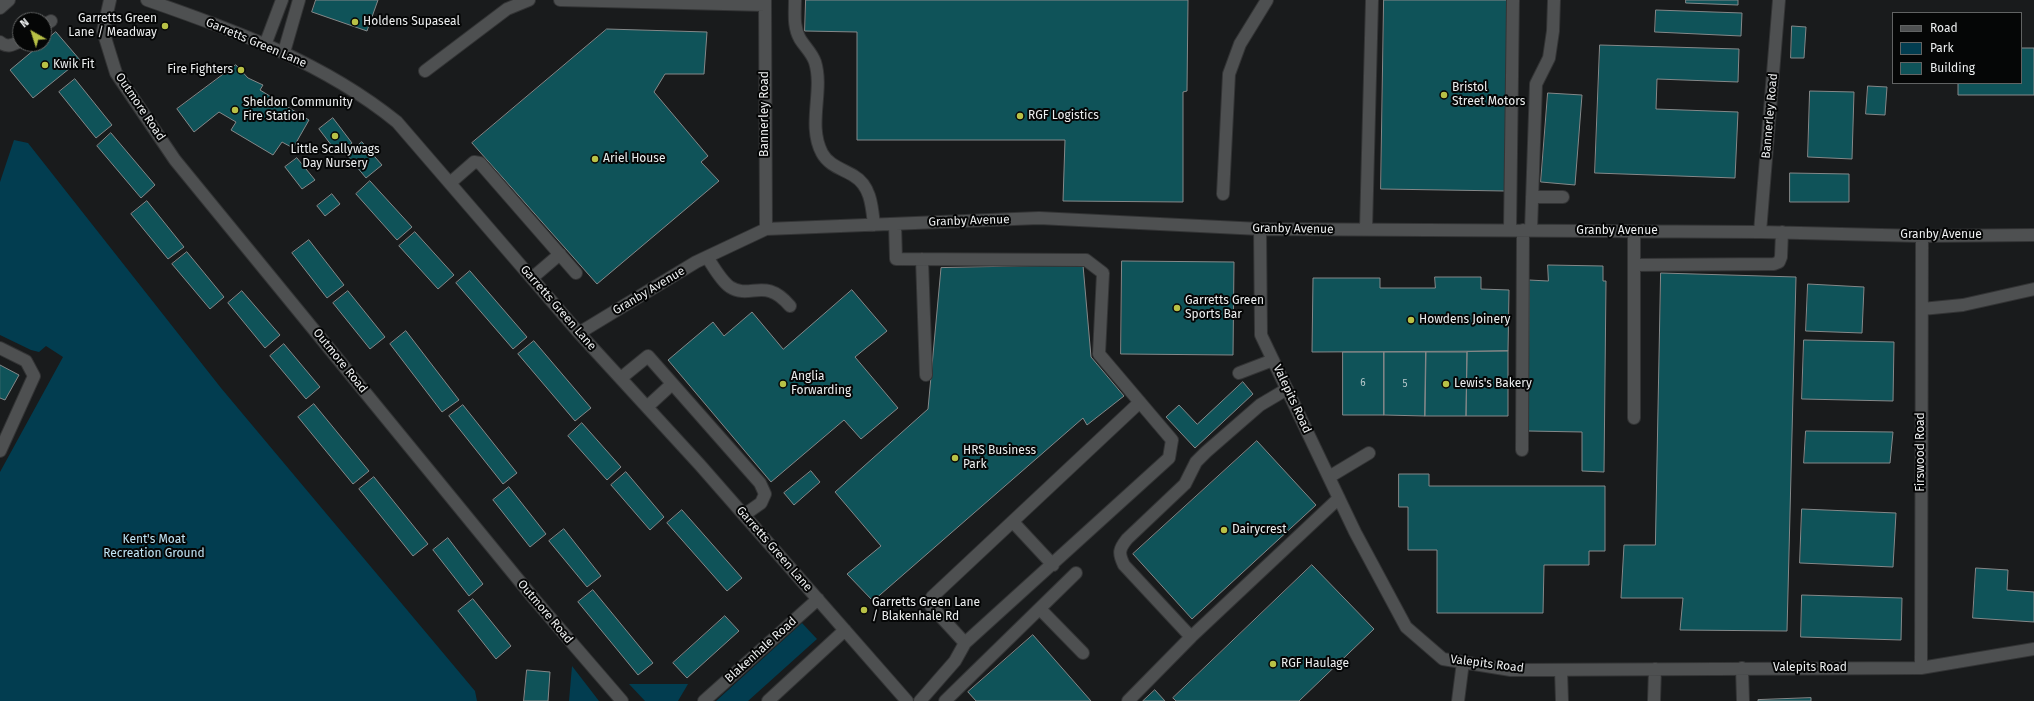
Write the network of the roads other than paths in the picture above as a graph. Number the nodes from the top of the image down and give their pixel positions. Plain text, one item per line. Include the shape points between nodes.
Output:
1 (9, 0) edge
2 (110, 0) edge
3 (149, 0) edge
4 (282, 0) edge
5 (299, 0) edge
6 (529, 0) edge
7 (560, 0) edge
8 (795, 0) edge
9 (1267, 0) edge
10 (1372, 0) edge
11 (1513, 0) edge
12 (1554, 0) edge
13 (1779, 0) edge
14 (765, 2) edge
15 (0, 8) edge
16 (0, 42) edge
17 (12, 45) edge
18 (265, 45) junction
19 (284, 52) junction
20 (425, 71) dead end
21 (450, 183) junction
22 (1223, 194) dead end
23 (1532, 197) junction
24 (1563, 197) dead end
25 (895, 224) junction
26 (874, 225) junction
27 (766, 229) junction
28 (1260, 229) junction
29 (1366, 229) junction
30 (1510, 230) junction
31 (1527, 230) junction
32 (1634, 231) junction
33 (1760, 232) junction
34 (1782, 232) junction
35 (2034, 235) edge
36 (1922, 236) junction
37 (560, 254) junction
38 (707, 257) junction
39 (922, 259) junction
40 (1634, 265) junction
41 (576, 273) dead end
42 (532, 278) junction
43 (2034, 289) edge
44 (790, 306) dead end
45 (1922, 309) junction
46 (579, 333) junction
47 (0, 348) edge
48 (1273, 360) junction
49 (1239, 373) dead end
50 (926, 375) dead end
51 (621, 378) junction
52 (672, 384) junction
53 (1287, 389) junction
54 (1140, 402) junction
55 (647, 407) junction
56 (1634, 418) dead end
57 (1522, 450) dead end
58 (0, 451) edge
59 (1369, 452) dead end
60 (1329, 477) junction
61 (1339, 498) junction
62 (744, 515) junction
63 (1013, 522) junction
64 (1053, 564) junction
65 (1076, 573) dead end
66 (818, 599) junction
67 (1040, 609) junction
68 (845, 630) junction
69 (1191, 637) junction
70 (965, 643) junction
71 (2034, 649) edge
72 (1083, 653) dead end
73 (1463, 662) junction
74 (1742, 668) junction
75 (1921, 668) junction
76 (1655, 669) junction
77 (1561, 670) junction
78 (951, 699) edge
79 (618, 700) edge
80 (704, 701) edge
81 (768, 701) edge
82 (907, 701) edge
83 (920, 701) edge
84 (1128, 701) edge
85 (1458, 701) edge
86 (1562, 701) edge
87 (1654, 701) edge
88 (1743, 701) edge

1 - 15 street
2 - 79 street, Outmore Road via 102,31 116,73 175,160
3 - 18 street, Garretts Green Lane
4 - 18 street
5 - 19 street
6 - 20 street via 507,9
7 - 14 street
8 - 26 street via 795,27 815,62 817,136 822,153 830,163 855,176 865,186 871,200
9 - 22 street via 1240,44 1229,74
10 - 29 street
11 - 30 street
12 - 23 street via 1549,58 1536,84
13 - 33 street, Bannerley Road
14 - 27 street, Bannerley Road
16 - 17 street
18 - 19 street, Garretts Green Lane
19 - 21 street, Garretts Green Lane via 369,99 397,122
21 - 37 street via 474,162 480,163
21 - 42 street, Garretts Green Lane
23 - 24 street
23 - 31 street
25 - 26 street, Granby Avenue
25 - 28 street, Granby Avenue via 1039,218
25 - 39 street via 896,259
26 - 27 street, Granby Avenue
27 - 38 street, Granby Avenue
28 - 29 street, Granby Avenue
28 - 48 street, Valepits Road via 1261,335
29 - 30 street, Granby Avenue
30 - 31 street, Granby Avenue
31 - 32 street, Granby Avenue
31 - 57 street
32 - 33 street, Granby Avenue
32 - 40 street
33 - 34 street, Granby Avenue
34 - 36 street, Granby Avenue
34 - 40 street via 1781,257 1779,262 1774,264
35 - 36 street, Granby Avenue
36 - 45 street, Firswood Road
37 - 41 street
37 - 42 street
38 - 44 street via 730,287 775,292
38 - 46 street, Granby Avenue
39 - 50 street
39 - 54 street via 1086,260 1103,273 1099,354
40 - 56 street
42 - 46 street, Garretts Green Lane
43 - 45 street via 1963,305
45 - 75 street, Firswood Road
46 - 51 street, Garretts Green Lane
47 - 58 street via 26,361 34,376
48 - 49 street
48 - 53 street, Valepits Road
51 - 52 street via 648,356
51 - 55 street, Garretts Green Lane
52 - 55 street
52 - 62 street via 760,483 765,494 761,503
53 - 60 street, Valepits Road
53 - 69 street via 1260,405 1206,452 1196,462 1185,484 1119,549 1124,565
54 - 63 street
54 - 64 street via 1172,440 1169,458
55 - 62 street, Garretts Green Lane
59 - 60 street
60 - 61 street, Valepits Road
61 - 69 street
61 - 73 street, Valepits Road via 1406,627 1443,658
62 - 66 street, Garretts Green Lane
63 - 64 street
63 - 70 street via 932,597 931,606
64 - 70 street
65 - 67 street
66 - 68 street, Garretts Green Lane
66 - 80 street, Blakenhale Road
67 - 72 street
67 - 78 street
68 - 81 street
68 - 82 street, Garretts Green Lane
69 - 84 street
70 - 83 street via 955,661
71 - 75 street, Valepits Road
73 - 77 street, Valepits Road via 1511,670
73 - 85 street
74 - 75 street, Valepits Road
74 - 76 street, Valepits Road
74 - 88 street
76 - 77 street, Valepits Road
76 - 87 street
77 - 86 street

